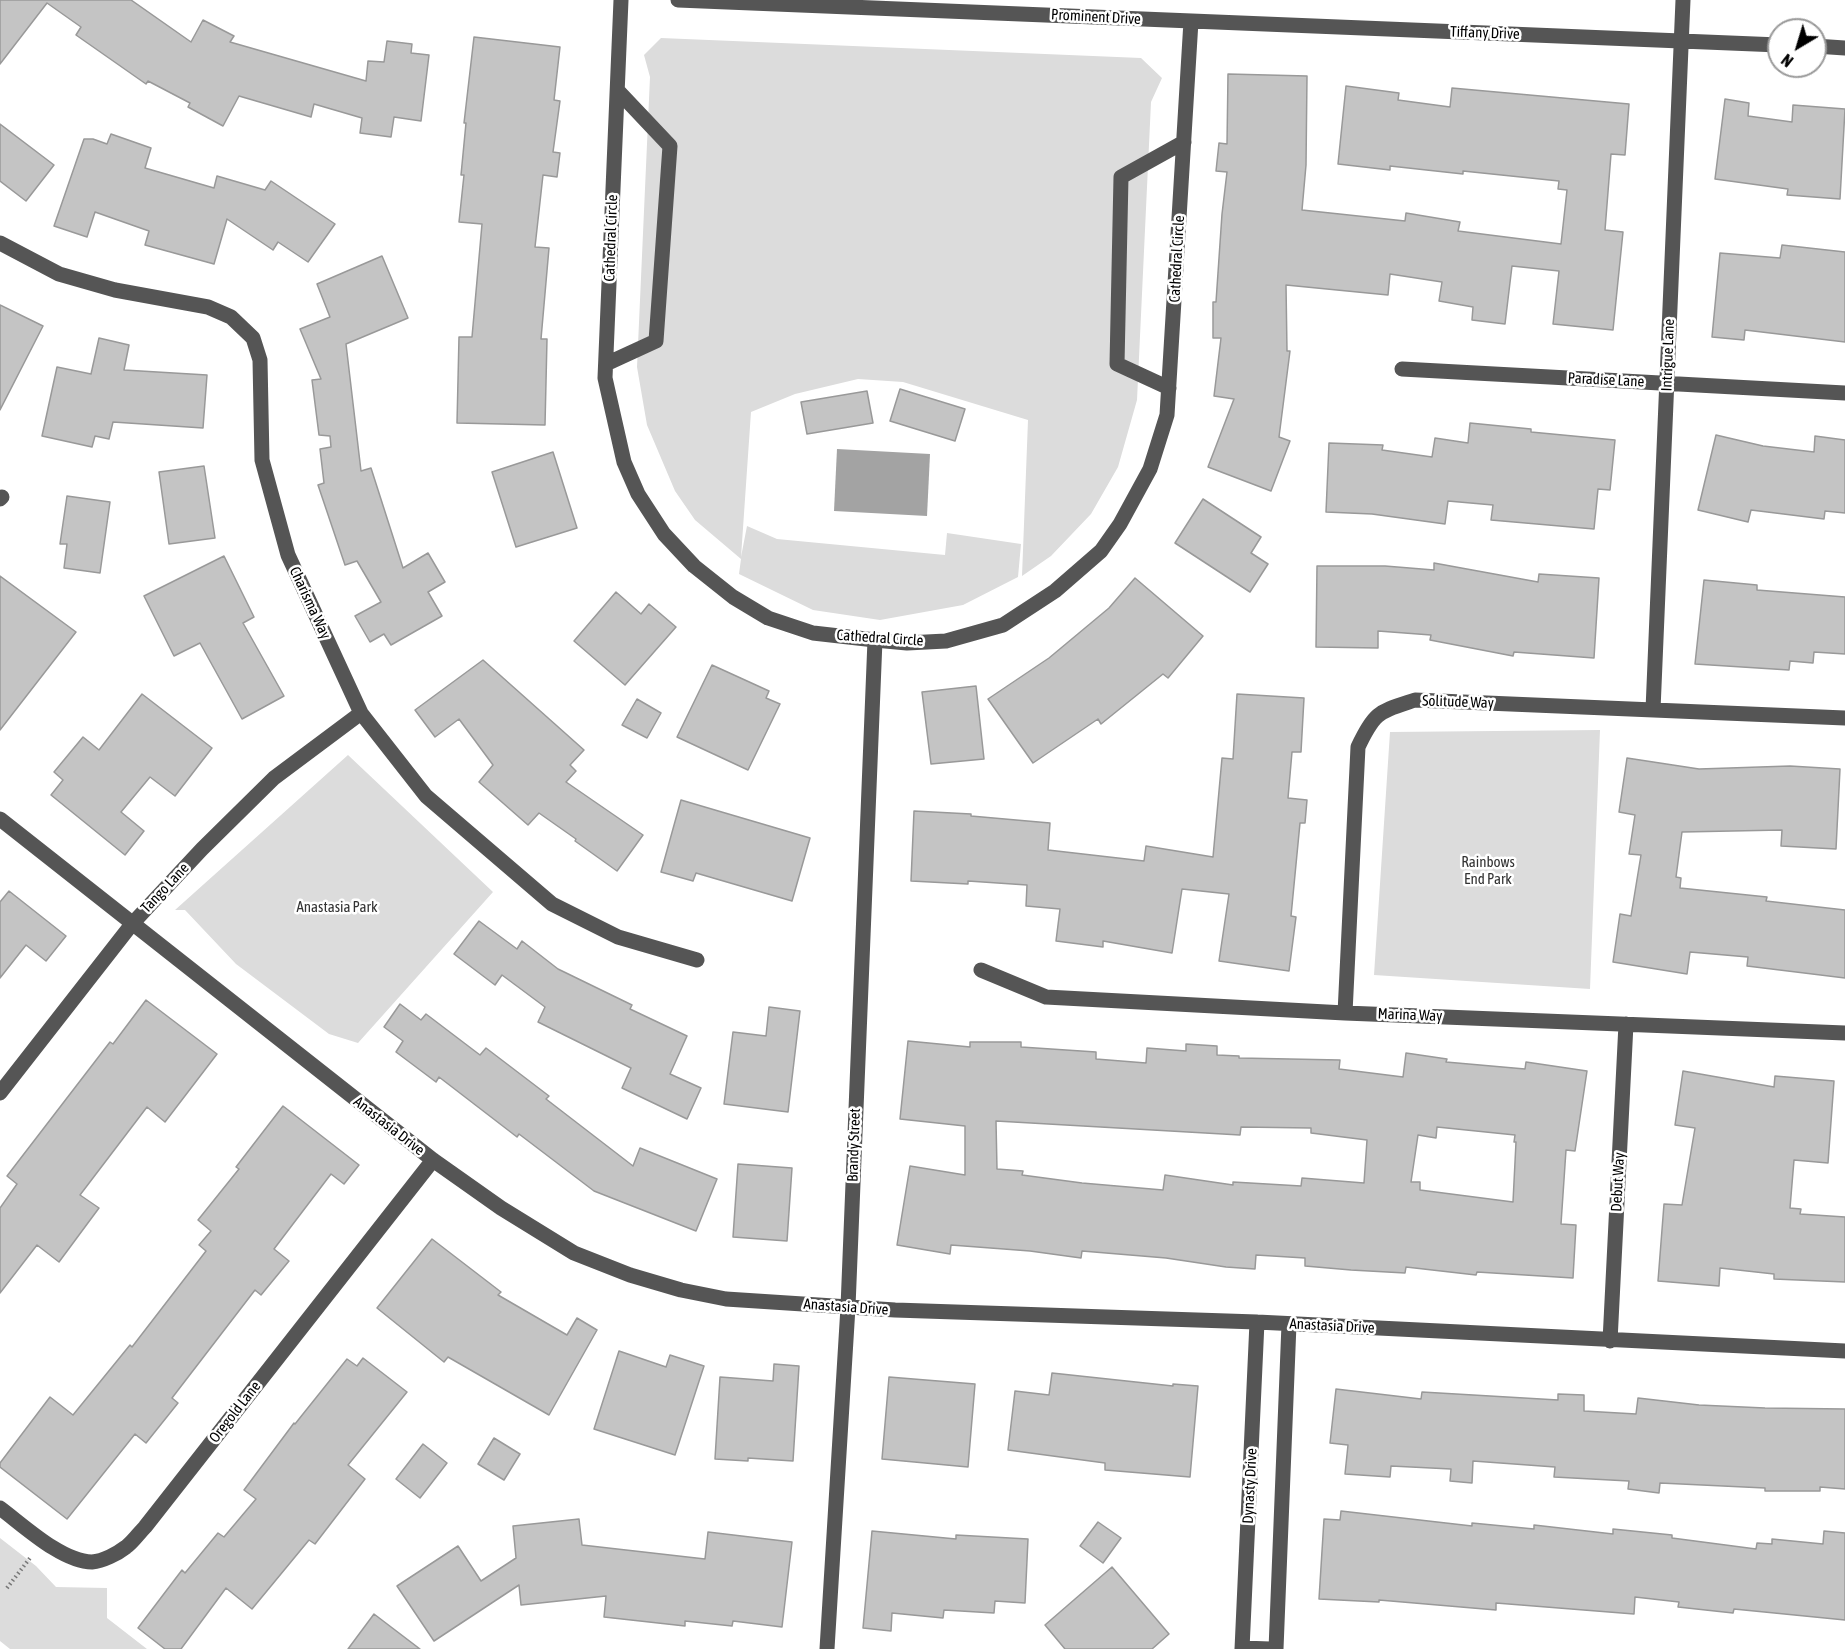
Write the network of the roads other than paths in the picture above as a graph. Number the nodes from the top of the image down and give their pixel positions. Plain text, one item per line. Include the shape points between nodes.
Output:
1 (621, 0) edge
2 (678, 0) edge
3 (1683, 0) edge
4 (886, 4) edge
5 (924, 5) edge
6 (1191, 21) junction
7 (1681, 41) junction
8 (1767, 45) edge
9 (1827, 47) edge
10 (1845, 48) edge
11 (618, 90) junction
12 (1184, 142) junction
13 (0, 243) edge
14 (606, 364) junction
15 (1402, 369) dead end
16 (1667, 384) junction
17 (1169, 388) junction
18 (1845, 393) edge
19 (875, 640) junction
20 (1653, 710) junction
21 (361, 713) junction
22 (1845, 718) edge
23 (0, 819) edge
24 (132, 924) junction
25 (698, 960) dead end
26 (981, 970) dead end
27 (1345, 1013) junction
28 (1626, 1024) junction
29 (1845, 1033) edge
30 (0, 1093) edge
31 (433, 1160) junction
32 (848, 1307) junction
33 (1257, 1323) junction
34 (1289, 1324) junction
35 (1610, 1341) junction
36 (1845, 1351) edge
37 (0, 1508) edge
38 (1242, 1648) edge
39 (827, 1649) edge
40 (1270, 1649) edge
41 (1276, 1649) edge

1 - 11 street, Cathedral Circle
2 - 4 street, Prominent Drive
3 - 7 street, Intrigue Lane
4 - 5 street, Prominent Drive
5 - 6 street, Prominent Drive
6 - 7 street, Tiffany Drive
6 - 12 street, Cathedral Circle
7 - 8 street, Tiffany Drive
7 - 16 street, Intrigue Lane
9 - 10 street
11 - 14 street, Cathedral Circle
11 - 14 street via 670,146 656,341
12 - 17 street, Cathedral Circle
12 - 17 street via 1121,177 1117,364
13 - 21 street, Charisma Way via 59,274 115,290 208,307 231,317 252,338 260,360 262,460 288,555
14 - 19 street, Cathedral Circle via 605,378 624,462 638,494 664,534 694,566 768,618 813,633
15 - 16 street, Paradise Lane
16 - 18 street, Paradise Lane
16 - 20 street, Intrigue Lane
17 - 19 street, Cathedral Circle via 1167,415 1150,469 1120,524 1101,551 1055,591 1003,625 946,641
19 - 32 street, Brandy Street
20 - 22 street, Solitude Way
20 - 27 street, Solitude Way via 1415,700 1381,711 1358,747
21 - 24 street, Tango Lane via 274,778
21 - 25 street, Charisma Way via 426,796 552,904 618,937
23 - 24 street, Anastasia Drive
24 - 30 street, Tango Lane
24 - 31 street, Anastasia Drive
26 - 27 street, Marina Way via 1046,998
27 - 28 street, Marina Way
28 - 29 street, Marina Way
28 - 35 street, Debut Way
31 - 32 street, Anastasia Drive via 574,1253 630,1275 726,1299
31 - 37 street, Oregold Lane via 127,1547 93,1562 73,1559
32 - 33 street, Anastasia Drive
32 - 39 street, Brandy Street
33 - 34 street, Anastasia Drive
33 - 38 street, Dynasty Drive
34 - 35 street, Anastasia Drive
34 - 41 street
35 - 36 street, Anastasia Drive
38 - 40 street

